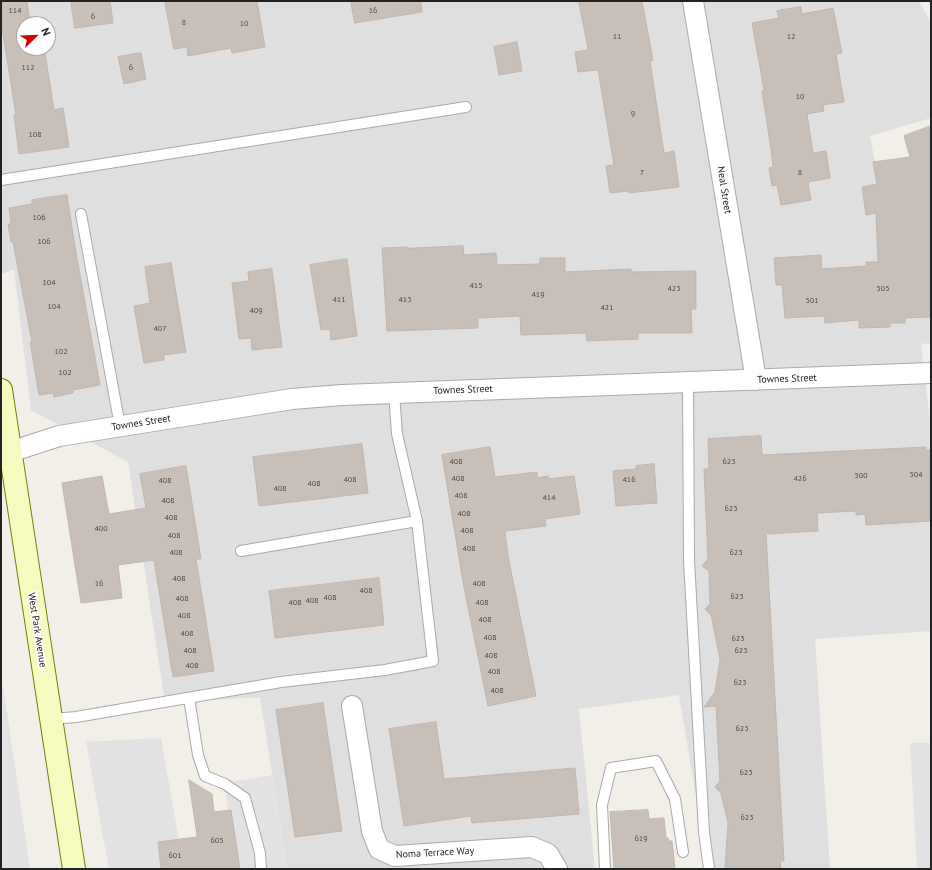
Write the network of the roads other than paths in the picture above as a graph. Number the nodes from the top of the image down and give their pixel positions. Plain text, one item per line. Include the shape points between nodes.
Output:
1 (693, 1) edge
2 (466, 108) dead end
3 (1, 180) edge
4 (81, 214) dead end
5 (931, 373) edge
6 (756, 380) junction
7 (688, 382) junction
8 (1, 390) edge
9 (394, 393) junction
10 (120, 426) junction
11 (6, 453) edge
12 (417, 521) junction
13 (241, 551) dead end
14 (189, 698) junction
15 (352, 706) dead end
16 (51, 719) junction
17 (683, 852) dead end
18 (74, 869) edge
19 (261, 869) edge
20 (557, 869) edge
21 (605, 869) edge
22 (709, 869) edge

1 - 6 street, Neal Street
2 - 3 lane
4 - 10 lane
5 - 6 street, Townes Street
6 - 7 street, Townes Street
7 - 9 street, Townes Street
7 - 22 lane via 689,560 704,832
8 - 11 street, West Park Avenue
9 - 10 street, Townes Street via 292,399
9 - 12 lane via 397,434
10 - 11 street, Townes Street via 59,436
11 - 16 street, West Park Avenue
12 - 13 lane
12 - 14 lane via 433,662 281,682
14 - 16 lane
14 - 19 lane via 198,755 206,776 225,784 246,798 260,853
15 - 20 street, Noma Terrace Way via 372,831 379,849 395,856 532,847 548,854
16 - 18 street, West Park Avenue
17 - 21 lane via 675,800 656,761 611,768 602,805

